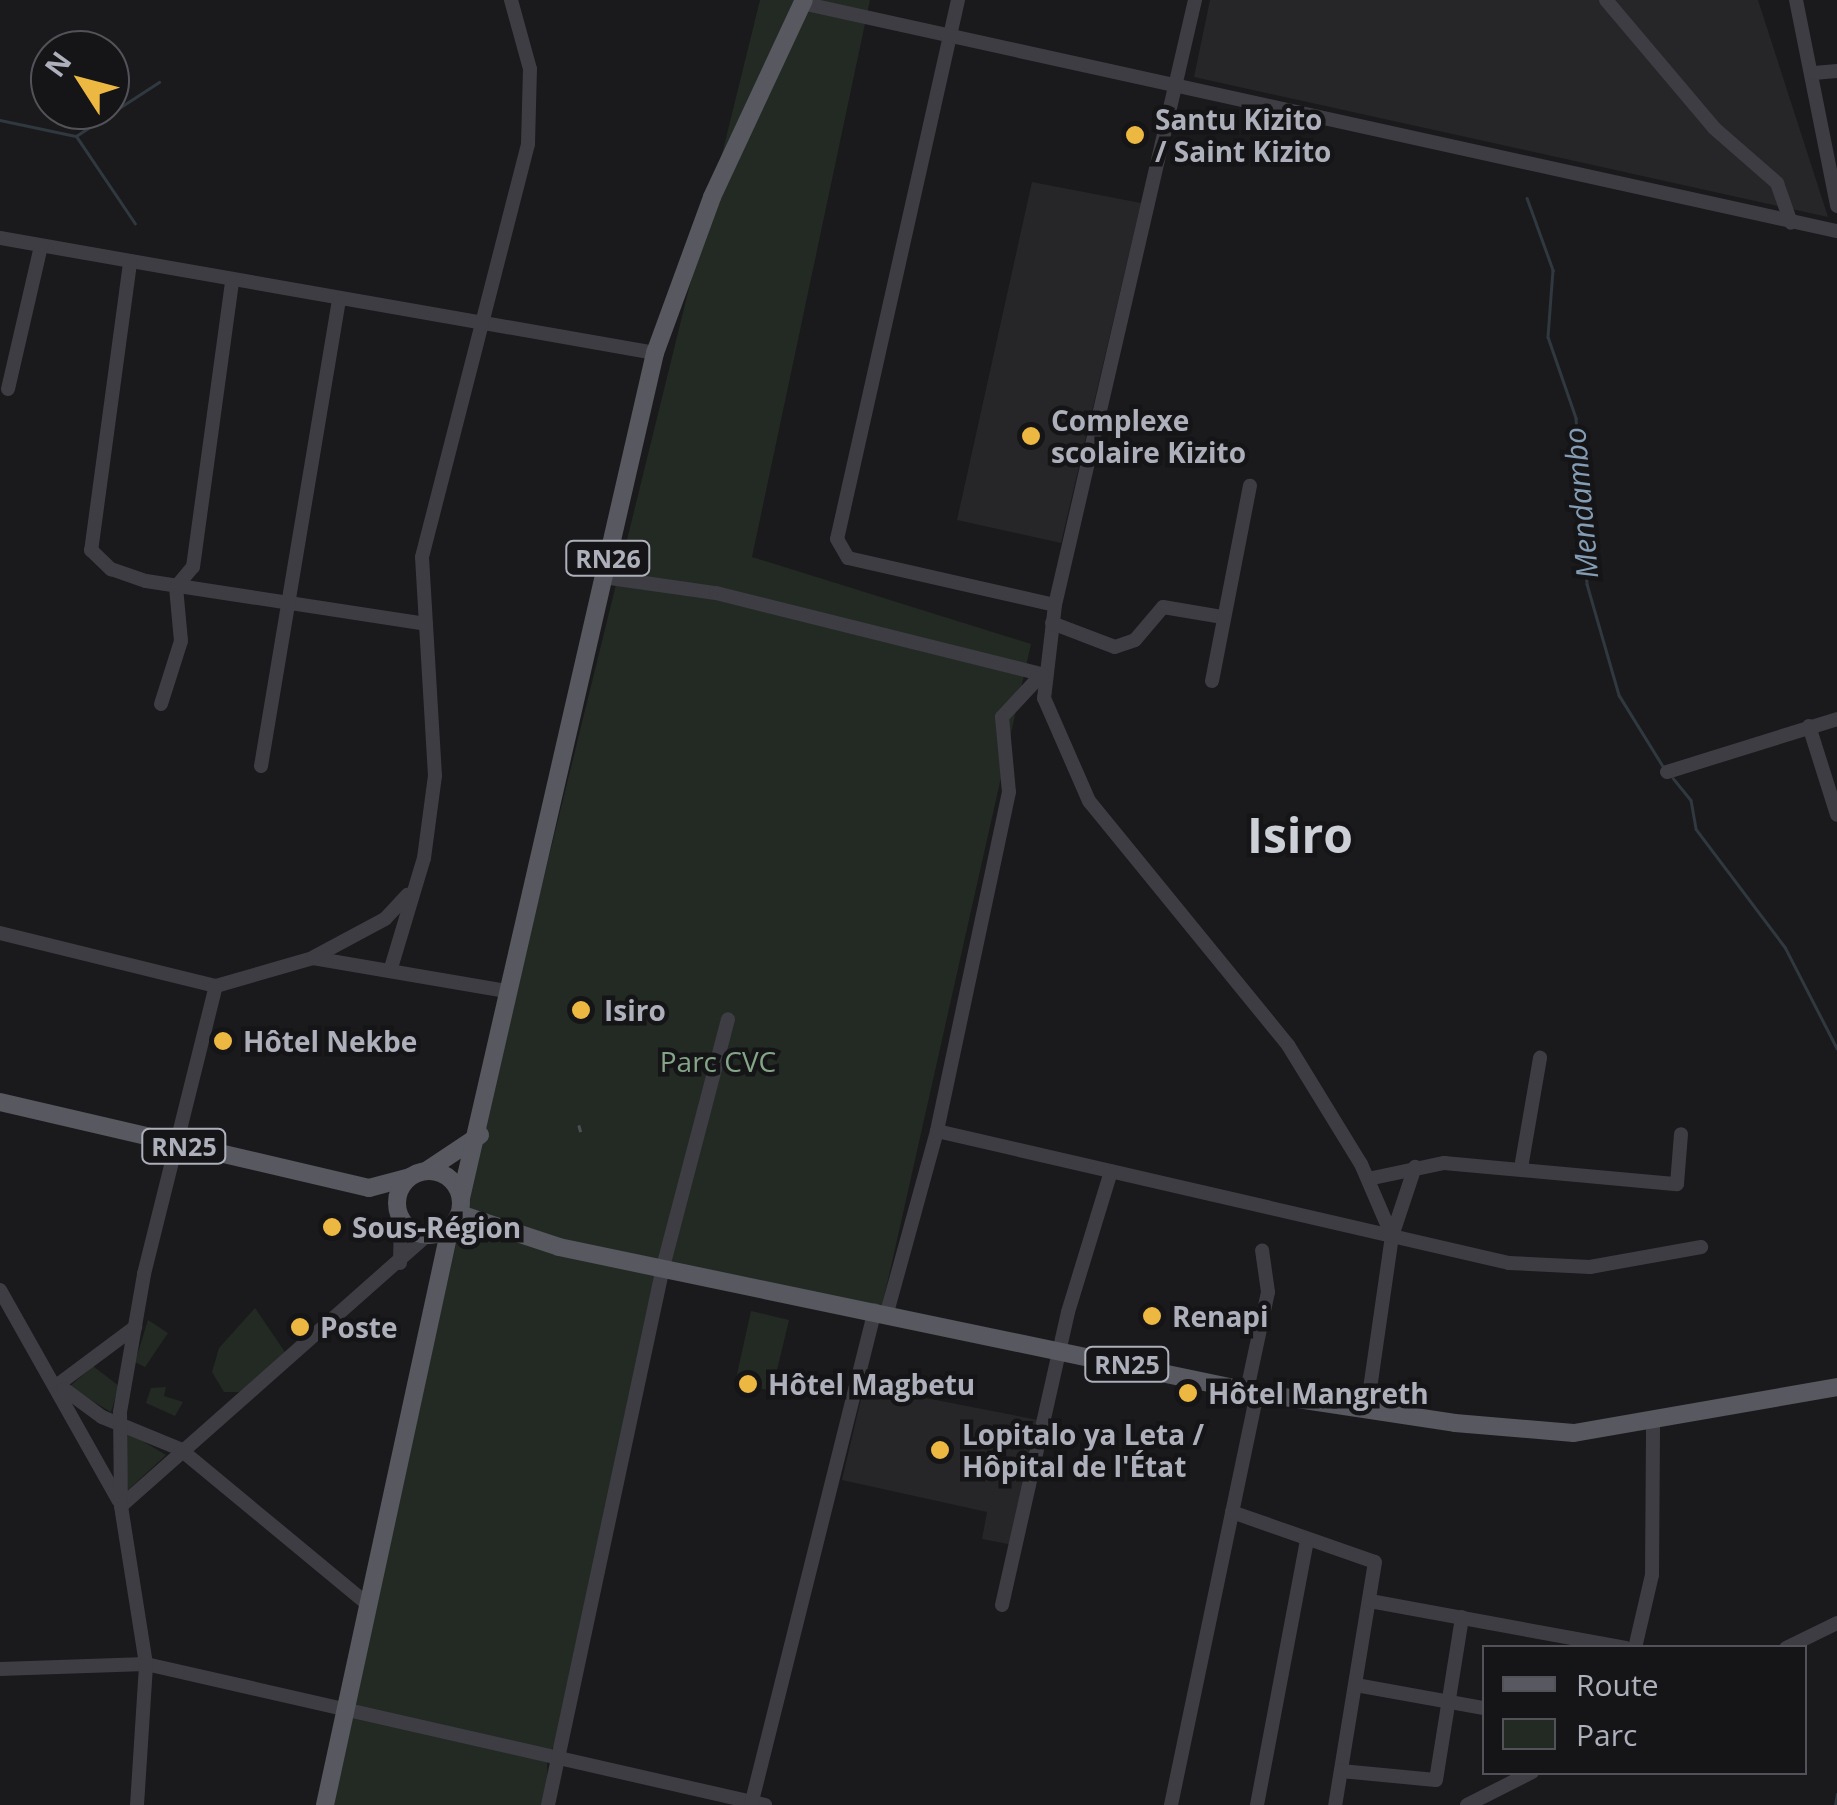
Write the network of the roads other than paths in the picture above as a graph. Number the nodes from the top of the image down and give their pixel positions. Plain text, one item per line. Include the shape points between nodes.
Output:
1 (511, 0) edge
2 (958, 0) edge
3 (1195, 0) edge
4 (1606, 0) edge
5 (1796, 0) edge
6 (805, 2) edge
7 (950, 37) junction
8 (1837, 71) edge
9 (1814, 73) junction
10 (1180, 86) junction
11 (1832, 149) edge
12 (1837, 206) edge
13 (1791, 223) junction
14 (1837, 231) edge
15 (0, 238) edge
16 (41, 246) junction
17 (130, 263) junction
18 (232, 281) junction
19 (339, 302) junction
20 (487, 317) junction
21 (655, 353) junction
22 (8, 389) dead end
23 (1250, 486) dead end
24 (603, 576) junction
25 (176, 587) junction
26 (293, 605) junction
27 (1055, 605) junction
28 (1223, 617) junction
29 (1052, 623) junction
30 (426, 624) junction
31 (1042, 674) junction
32 (1212, 681) dead end
33 (160, 704) dead end
34 (1837, 719) edge
35 (1809, 726) junction
36 (261, 766) dead end
37 (1668, 772) dead end
38 (1837, 815) edge
39 (412, 889) junction
40 (0, 933) edge
41 (314, 958) junction
42 (391, 968) junction
43 (216, 986) junction
44 (506, 991) junction
45 (728, 1019) dead end
46 (1540, 1058) dead end
47 (0, 1102) edge
48 (937, 1131) junction
49 (1681, 1134) dead end
50 (480, 1135) junction
51 (174, 1144) junction
52 (1415, 1166) junction
53 (1520, 1168) junction
54 (1112, 1171) junction
55 (418, 1174) junction
56 (1368, 1178) junction
57 (369, 1188) junction
58 (457, 1213) junction
59 (400, 1217) junction
60 (429, 1236) junction
61 (1392, 1236) junction
62 (1701, 1247) dead end
63 (1262, 1250) dead end
64 (400, 1263) junction
65 (442, 1268) junction
66 (663, 1268) junction
67 (0, 1290) edge
68 (881, 1312) junction
69 (135, 1327) junction
70 (1064, 1350) junction
71 (62, 1386) junction
72 (1837, 1387) edge
73 (1252, 1391) junction
74 (1367, 1409) junction
75 (120, 1418) junction
76 (1653, 1422) junction
77 (180, 1449) junction
78 (122, 1506) junction
79 (1232, 1512) junction
80 (1306, 1544) junction
81 (1370, 1601) junction
82 (370, 1606) junction
83 (1002, 1606) dead end
84 (1462, 1617) junction
85 (1837, 1622) edge
86 (1554, 1640) edge
87 (1599, 1645) edge
88 (1636, 1645) edge
89 (1792, 1645) edge
90 (146, 1664) junction
91 (0, 1670) edge
92 (1356, 1684) junction
93 (1449, 1702) junction
94 (1482, 1708) edge
95 (347, 1713) junction
96 (558, 1758) junction
97 (1341, 1771) junction
98 (1526, 1775) edge
99 (756, 1804) edge
100 (137, 1805) edge
101 (325, 1805) edge
102 (548, 1805) edge
103 (1170, 1805) edge
104 (1257, 1805) edge
105 (1335, 1805) edge
106 (1468, 1805) edge

1 - 20 street via 530,69 528,144
2 - 7 street
3 - 10 street
4 - 13 street via 1714,128 1777,183
5 - 9 street
6 - 7 street
6 - 21 main road, RN26 via 712,198
7 - 10 street
7 - 27 street via 834,529 848,558
8 - 9 street
9 - 11 street
10 - 13 street
10 - 27 street
11 - 12 street
13 - 14 street
15 - 16 street
16 - 17 street
16 - 22 street
17 - 18 street
17 - 25 street via 91,550 111,570
18 - 19 street
18 - 25 street via 193,567
19 - 20 street
19 - 26 street
20 - 21 street
20 - 30 street via 422,557
21 - 24 main road, RN26
23 - 28 street
24 - 31 street via 716,593
24 - 44 main road, RN26
25 - 26 street
25 - 33 street via 181,641
26 - 30 street
26 - 36 street via 280,616
27 - 29 street
28 - 29 street via 1158,608 1135,640 1115,647
28 - 32 street
29 - 31 street
30 - 39 street via 435,776
31 - 48 street via 1002,716 1009,792
31 - 56 street via 1060,744 1104,827 1288,1045
34 - 35 street
35 - 37 street
35 - 38 street
39 - 41 street via 385,920
39 - 42 street
40 - 43 street
41 - 42 street
41 - 43 street
42 - 44 street
43 - 51 street
44 - 50 main road, RN26
45 - 66 street
46 - 53 street
47 - 51 main road, RN25
48 - 54 street
48 - 68 street
49 - 53 street via 1677,1184
50 - 55 main road
50 - 58 main road, RN26
51 - 57 main road, RN25
51 - 69 street
52 - 53 street
52 - 56 street
52 - 61 street
54 - 61 street
54 - 70 street
55 - 57 main road, RN25
55 - 58 main road, RN25 via 449,1177
55 - 59 main road
56 - 61 street
57 - 59 main road, RN25
58 - 60 main road
58 - 65 main road
58 - 66 main road, RN25
59 - 60 main road, RN25
59 - 64 street
60 - 64 street
60 - 65 main road
61 - 62 street via 1554,1269
61 - 74 street
63 - 73 street via 1268,1292
64 - 77 street
65 - 82 main road
66 - 68 main road, RN25
66 - 96 street
67 - 71 street
68 - 70 main road, RN25
68 - 99 street
69 - 71 street
69 - 75 street
70 - 73 main road, RN25
70 - 83 street
71 - 75 street via 102,1417
71 - 78 street
72 - 76 main road, RN25
73 - 74 main road, RN25
73 - 79 street
74 - 76 main road, RN25 via 1574,1433
75 - 77 street
75 - 78 street
76 - 88 street via 1652,1575
77 - 78 street
77 - 82 street
78 - 90 street
79 - 80 street
79 - 103 street
80 - 81 street via 1375,1562
80 - 104 street
81 - 84 street
81 - 92 street
82 - 95 main road
84 - 86 street
84 - 93 street
85 - 89 street
86 - 87 street
90 - 91 street
90 - 95 street
90 - 100 street
92 - 93 street
92 - 97 street
93 - 94 street
93 - 97 street via 1436,1780
95 - 96 street
95 - 101 main road
96 - 99 street
96 - 102 street
97 - 105 street
98 - 106 street

